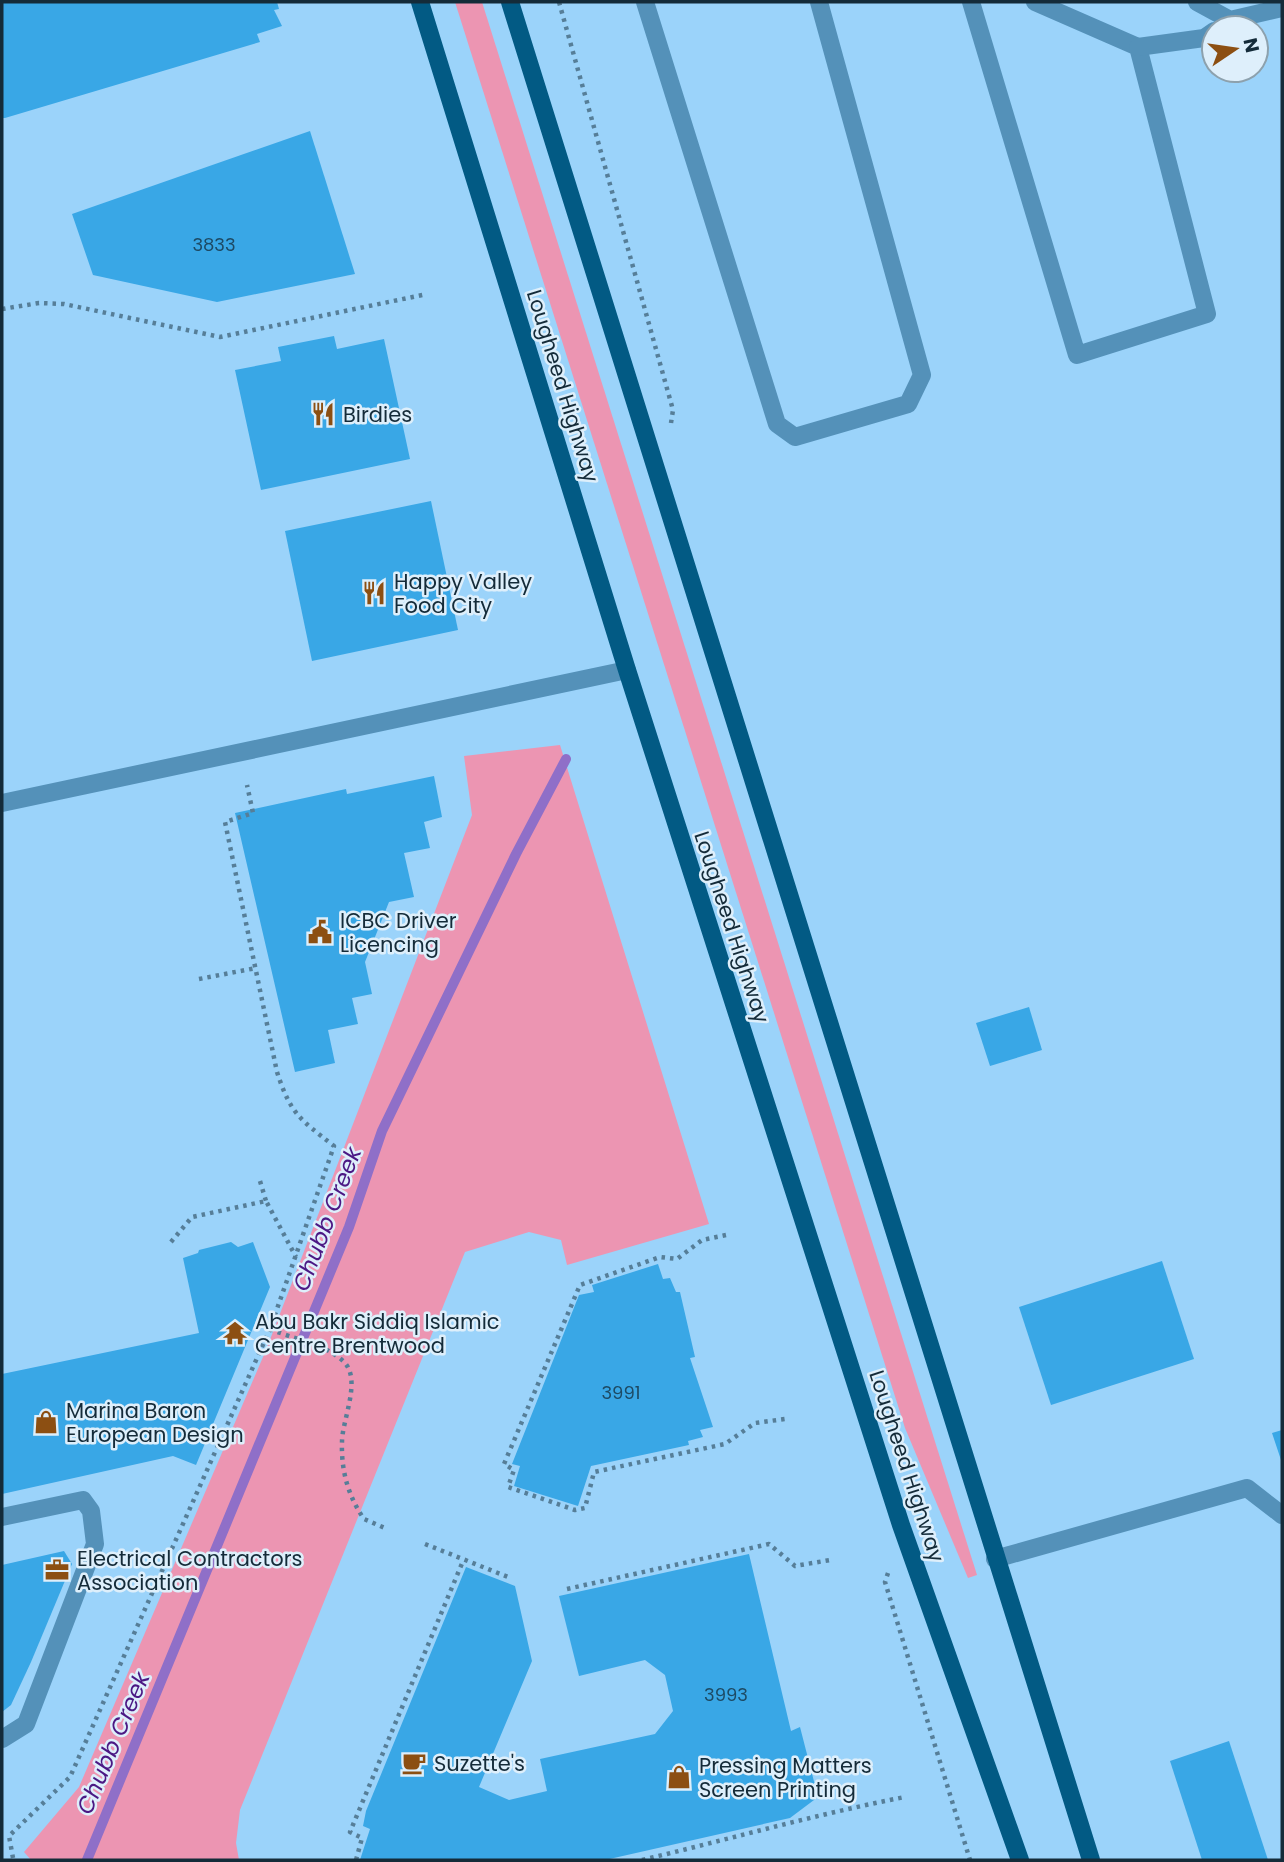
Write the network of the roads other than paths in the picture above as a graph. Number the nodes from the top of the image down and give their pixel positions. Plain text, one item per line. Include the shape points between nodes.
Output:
1 (420, 2) edge
2 (510, 2) edge
3 (645, 2) edge
4 (819, 2) edge
5 (971, 2) edge
6 (1035, 2) edge
7 (1197, 2) edge
8 (1282, 8) edge
9 (1212, 14) edge
10 (1260, 14) edge
11 (1200, 39) edge
12 (1138, 47) junction
13 (626, 670) junction
14 (2, 803) edge
15 (1282, 1515) edge
16 (2, 1517) edge
17 (995, 1559) junction
18 (2, 1740) edge
19 (1020, 1860) edge
20 (1091, 1860) edge

1 - 13 main road, Lougheed Highway
2 - 17 main road
3 - 4 lane via 777,424 795,437 908,404 922,375
5 - 12 lane via 1077,355 1207,314
6 - 12 lane
7 - 9 lane
8 - 10 lane
11 - 12 lane
13 - 14 lane
13 - 19 main road, Lougheed Highway via 901,1525
15 - 17 lane via 1247,1488
16 - 18 lane via 83,1500 91,1511 95,1544 26,1724
17 - 20 main road

